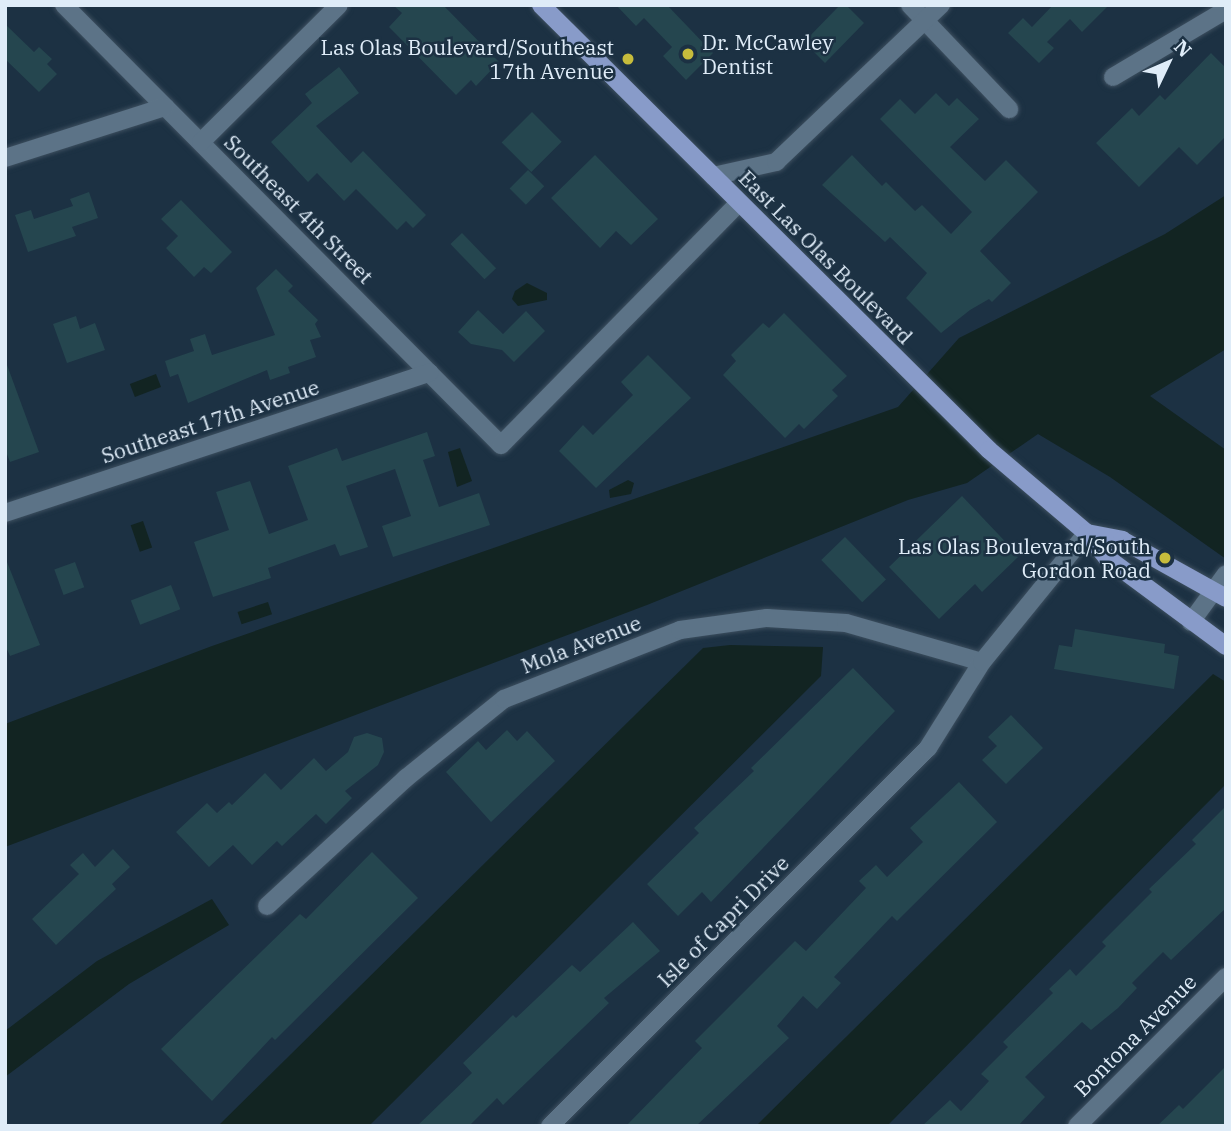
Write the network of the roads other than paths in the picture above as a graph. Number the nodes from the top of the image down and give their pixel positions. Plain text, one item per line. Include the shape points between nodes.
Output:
1 (64, 5) edge
2 (340, 5) edge
3 (541, 5) edge
4 (909, 5) edge
5 (941, 5) edge
6 (1226, 10) edge
7 (925, 20) junction
8 (1113, 77) dead end
9 (165, 107) junction
10 (1009, 109) dead end
11 (201, 142) junction
12 (5, 158) edge
13 (713, 176) junction
14 (739, 203) junction
15 (429, 373) junction
16 (5, 513) edge
17 (1087, 533) junction
18 (1226, 574) edge
19 (1220, 594) edge
20 (1191, 622) junction
21 (1226, 646) edge
22 (982, 662) junction
23 (267, 906) dead end
24 (1226, 977) edge
25 (550, 1126) edge
26 (1077, 1126) edge

1 - 9 street, Southeast 4th Street
2 - 11 street
3 - 13 main road, East Las Olas Boulevard
4 - 7 street
5 - 7 street
6 - 8 street
7 - 10 street
7 - 13 street via 776,162
9 - 11 street, Southeast 4th Street
9 - 12 street
11 - 15 street, Southeast 4th Street
13 - 14 main road, East Las Olas Boulevard
14 - 15 street, Southeast 4th Street via 501,445
14 - 17 main road, East Las Olas Boulevard via 989,450
15 - 16 street, Southeast 17th Avenue
17 - 19 main road, East Las Olas Boulevard via 1122,540
17 - 20 main road, East Las Olas Boulevard via 1107,558
17 - 22 street, Isle of Capri Drive
18 - 19 street
19 - 20 street
20 - 21 main road, East Las Olas Boulevard
22 - 23 street, Mola Avenue via 846,623 767,618 680,630 504,699 406,778
22 - 25 street, Isle of Capri Drive via 928,748
24 - 26 street, Bontona Avenue

